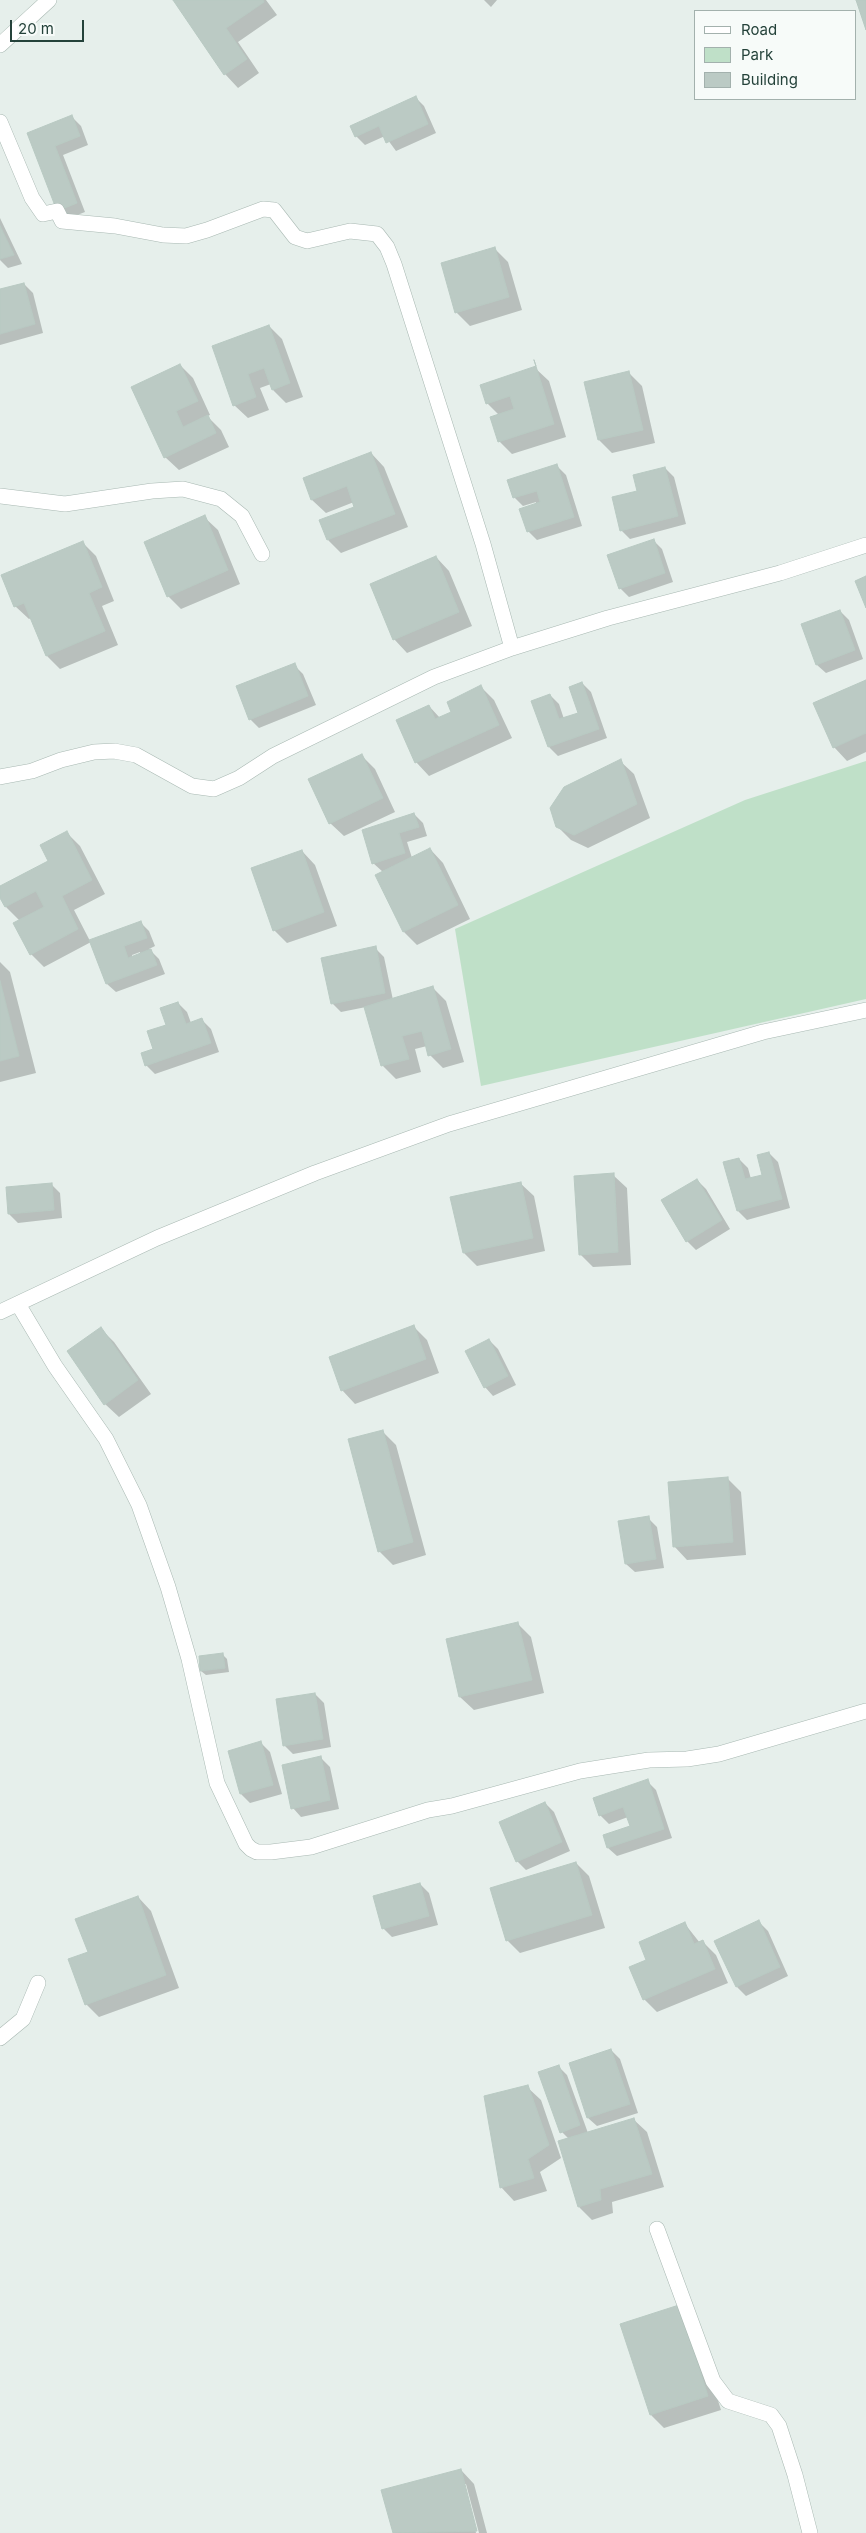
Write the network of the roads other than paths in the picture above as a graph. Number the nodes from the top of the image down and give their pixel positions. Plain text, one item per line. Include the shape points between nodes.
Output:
1 (49, 0) edge
2 (0, 44) edge
3 (0, 122) edge
4 (0, 496) edge
5 (866, 545) edge
6 (262, 554) dead end
7 (512, 648) junction
8 (0, 777) edge
9 (866, 1010) edge
10 (18, 1304) junction
11 (0, 1312) edge
12 (866, 1711) edge
13 (38, 1984) dead end
14 (0, 2038) edge
15 (656, 2229) dead end
16 (810, 2533) edge

1 - 2 street
3 - 7 street via 32,198 43,214 57,211 62,220 186,236 263,209 274,210 295,238 307,241 350,231 377,234 394,264 483,544
4 - 6 street via 65,504 182,489 221,499 242,516
5 - 7 street via 780,573 608,618
7 - 8 street via 434,677 281,752 214,789 192,786 136,755 114,751 94,752
9 - 10 street via 763,1032 449,1124 315,1173 157,1238
10 - 11 street
10 - 12 street via 55,1366 106,1439 139,1505 189,1659 217,1783 251,1850 271,1852 311,1847 428,1810 580,1771 649,1760 719,1754
13 - 14 street via 23,2019
15 - 16 street via 713,2382 728,2401 771,2414 779,2426

